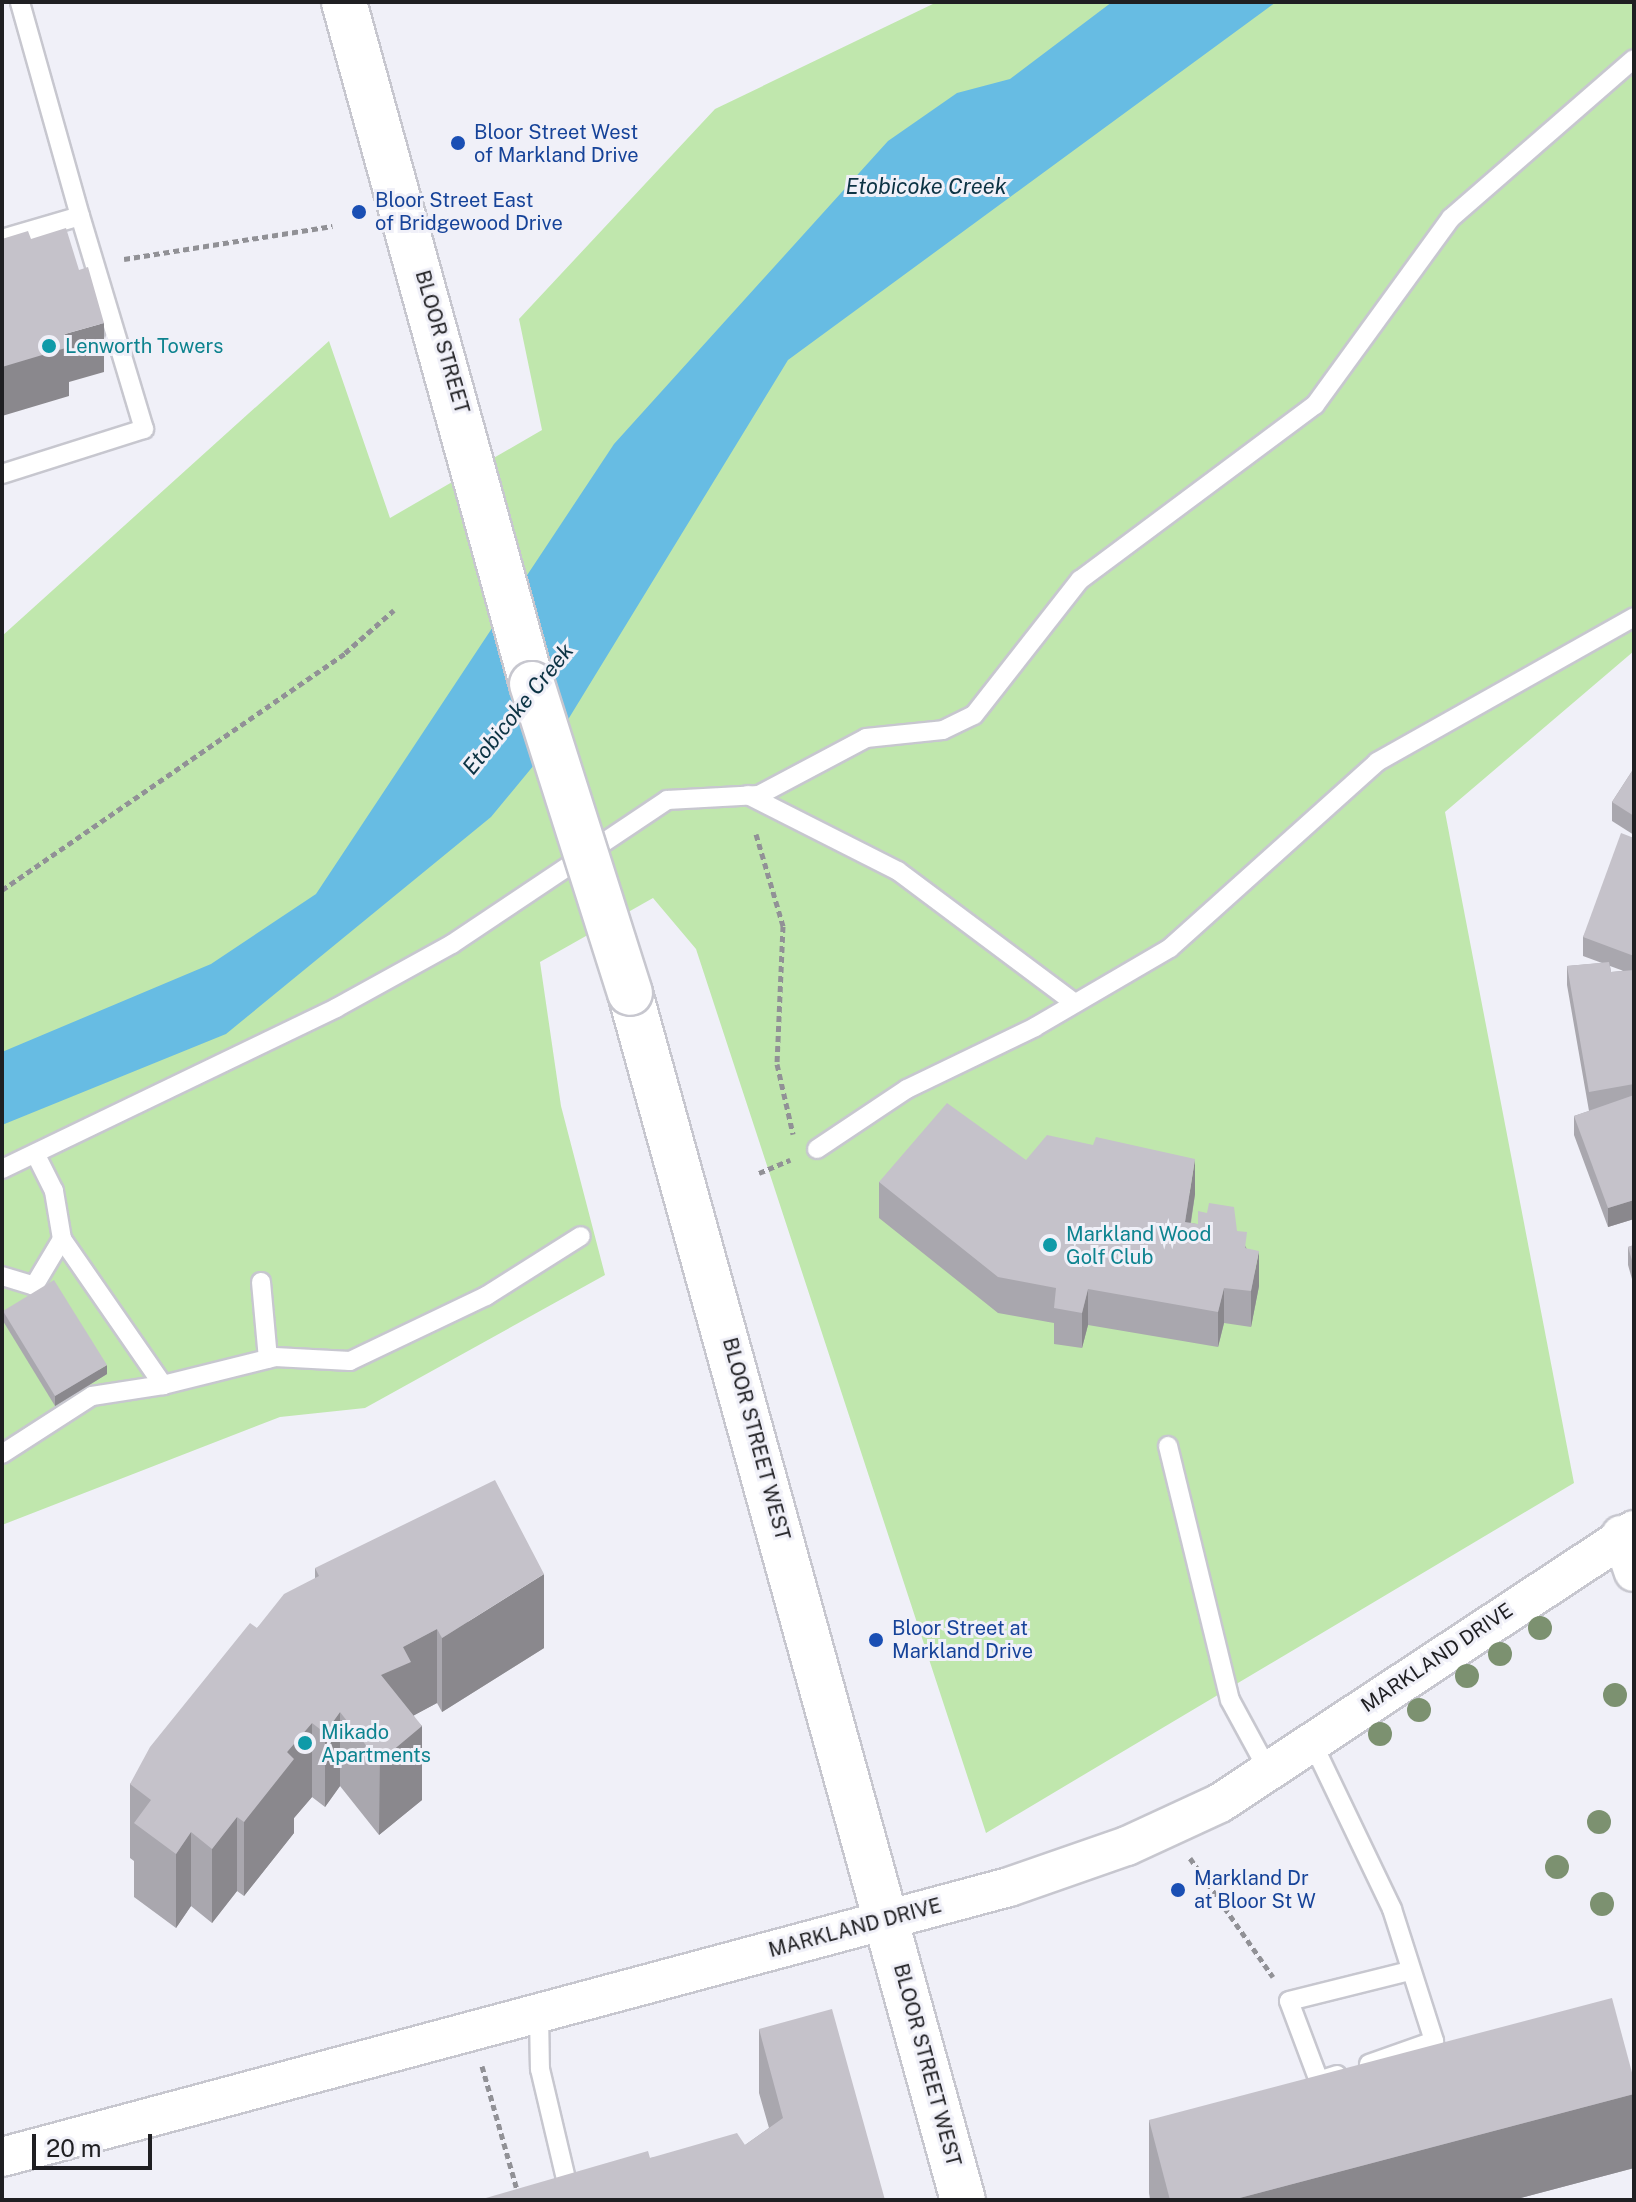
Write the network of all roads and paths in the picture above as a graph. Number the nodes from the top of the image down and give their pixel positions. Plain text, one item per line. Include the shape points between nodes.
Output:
1 (20, 2) edge
2 (344, 2) edge
3 (1634, 59) edge
4 (80, 216) junction
5 (332, 226) dead end
6 (2, 239) edge
7 (95, 264) junction
8 (2, 474) edge
9 (394, 610) dead end
10 (1634, 617) edge
11 (532, 684) joint
12 (745, 794) junction
13 (2, 890) edge
14 (1073, 1002) junction
15 (795, 1142) dead end
16 (817, 1149) dead end
17 (35, 1153) junction
18 (2, 1169) edge
19 (581, 1236) dead end
20 (62, 1239) junction
21 (2, 1276) edge
22 (261, 1282) dead end
23 (268, 1359) junction
24 (163, 1385) junction
25 (1168, 1446) dead end
26 (2, 1454) edge
27 (1627, 1533) edge
28 (1634, 1572) edge
29 (1312, 1742) junction
30 (1268, 1770) junction
31 (1176, 1827) junction
32 (888, 1917) junction
33 (1409, 1971) junction
34 (1289, 2001) junction
35 (539, 2014) junction
36 (473, 2033) junction
37 (2, 2157) edge
38 (520, 2200) edge
39 (571, 2200) edge
40 (963, 2200) edge

1 - 4 lane
2 - 11 main road, BLOOR STREET via 458,394
3 - 12 lane via 1451,218 1315,405 1080,580 974,715 943,730 866,738 759,795
4 - 6 lane
4 - 7 lane
5 - 7 path
7 - 8 lane via 144,429
9 - 13 path via 345,653
10 - 14 lane via 1377,762 1170,948
11 - 32 main road, BLOOR STREET WEST, bridge via 630,993
12 - 14 lane via 898,871
12 - 15 path via 783,926 777,1064
12 - 17 lane via 667,800 439,951
14 - 16 lane via 907,1089
17 - 18 lane
17 - 20 lane via 54,1191
19 - 23 lane via 486,1296 350,1361
20 - 21 lane via 34,1286
20 - 24 lane
22 - 23 lane
23 - 24 lane
24 - 26 lane via 92,1396
25 - 30 lane via 1230,1700
27 - 28 street
27 - 29 street, MARKLAND DRIVE
29 - 30 street, MARKLAND DRIVE
29 - 33 lane via 1392,1909
30 - 31 street, MARKLAND DRIVE
31 - 32 street, MARKLAND DRIVE via 1009,1887
31 - 34 path via 1199,1877
32 - 35 street, MARKLAND DRIVE
32 - 40 main road, BLOOR STREET WEST
33 - 34 lane
33 - 34 lane via 1434,2041 1319,2081
35 - 36 street, MARKLAND DRIVE
35 - 39 lane via 540,2069
36 - 37 street, MARKLAND DRIVE
36 - 38 path

